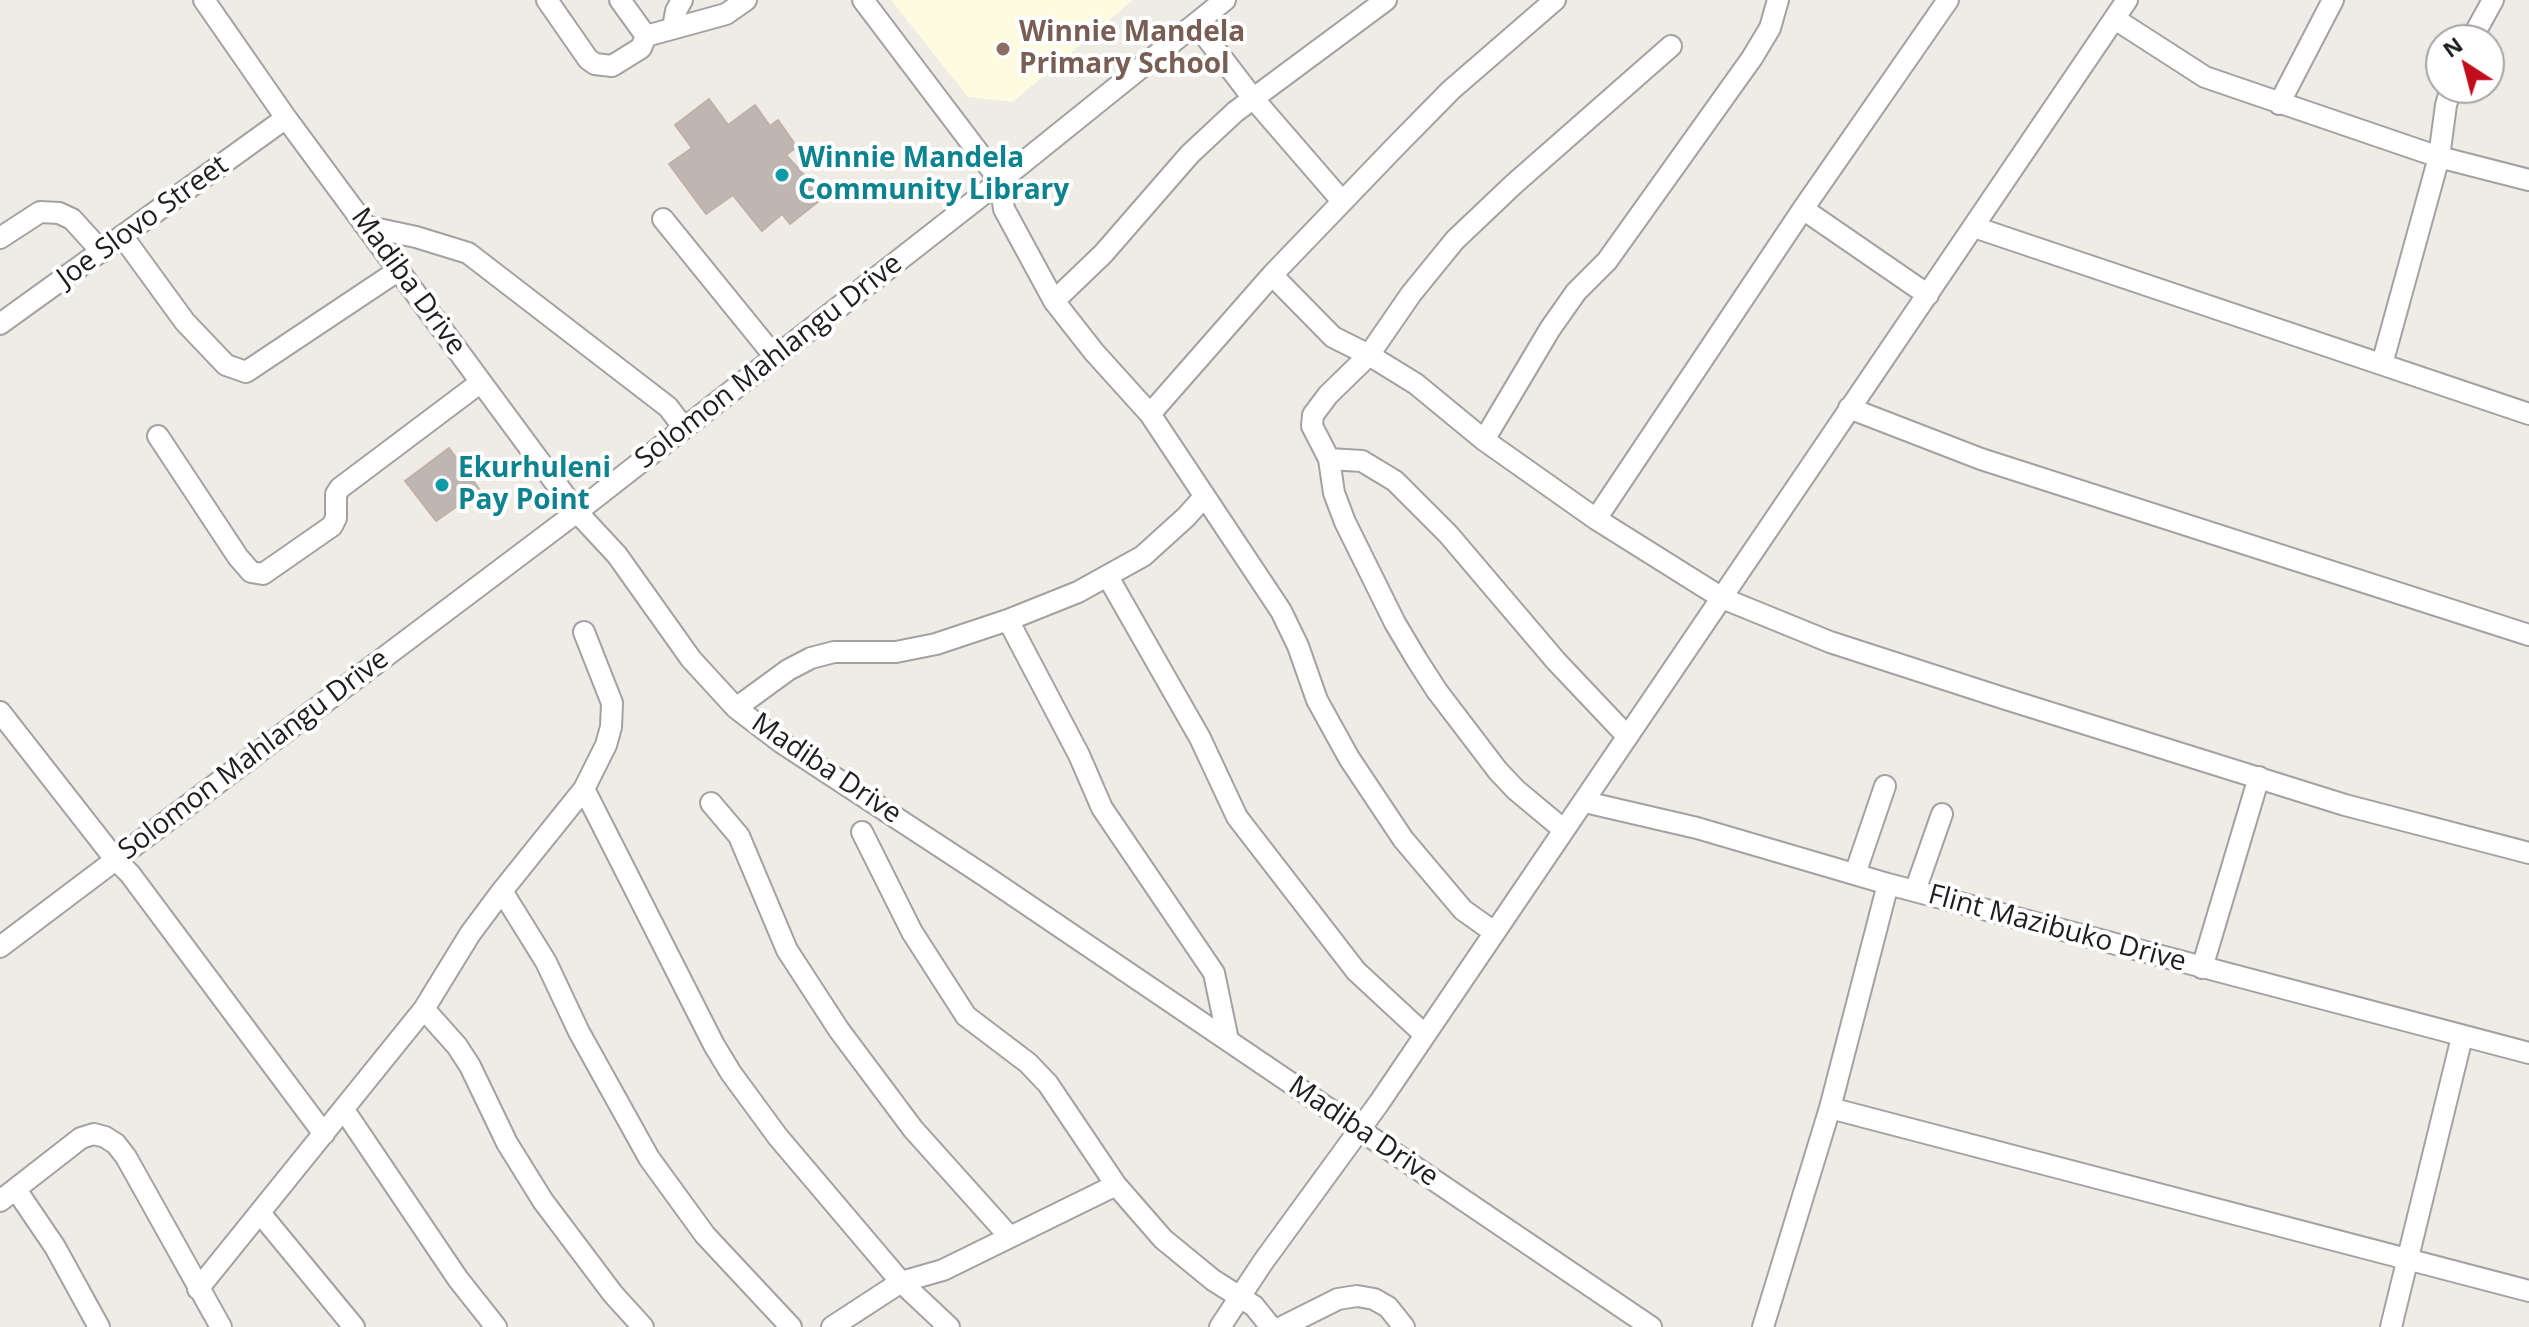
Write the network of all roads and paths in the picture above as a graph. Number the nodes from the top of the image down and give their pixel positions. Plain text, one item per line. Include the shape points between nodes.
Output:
1 (204, 0) edge
2 (547, 0) edge
3 (620, 0) edge
4 (682, 0) edge
5 (746, 0) edge
6 (863, 0) edge
7 (1225, 0) edge
8 (1386, 0) edge
9 (1555, 0) edge
10 (1778, 0) edge
11 (1948, 0) edge
12 (2127, 0) edge
13 (2333, 0) edge
14 (2493, 0) edge
15 (2115, 19) junction
16 (1196, 24) junction
17 (2480, 24) edge
18 (673, 28) junction
19 (646, 36) junction
20 (1671, 46) dead end
21 (1252, 97) junction
22 (2279, 104) junction
23 (2446, 104) edge
24 (286, 118) junction
25 (2439, 157) junction
26 (2529, 180) edge
27 (1000, 181) junction
28 (1342, 201) junction
29 (1803, 209) junction
30 (663, 219) dead end
31 (369, 227) junction
32 (1974, 227) junction
33 (123, 237) junction
34 (0, 238) edge
35 (102, 252) junction
36 (399, 270) junction
37 (1272, 275) junction
38 (1928, 295) junction
39 (1054, 301) junction
40 (0, 324) edge
41 (1369, 355) junction
42 (775, 357) junction
43 (2382, 364) junction
44 (481, 382) junction
45 (1849, 408) junction
46 (1150, 414) junction
47 (2529, 414) edge
48 (684, 428) junction
49 (158, 436) dead end
50 (1484, 440) junction
51 (1329, 459) junction
52 (1204, 497) junction
53 (577, 512) junction
54 (1596, 519) junction
55 (1108, 577) junction
56 (1722, 598) junction
57 (1008, 620) junction
58 (584, 632) dead end
59 (2529, 635) edge
60 (736, 708) junction
61 (0, 712) edge
62 (1627, 736) junction
63 (2259, 777) junction
64 (1885, 786) dead end
65 (584, 789) junction
66 (1585, 802) junction
67 (711, 803) dead end
68 (1942, 814) dead end
69 (1564, 830) junction
70 (862, 832) dead end
71 (2529, 853) edge
72 (115, 859) junction
73 (1855, 874) junction
74 (1888, 884) junction
75 (502, 891) junction
76 (1915, 891) junction
77 (1494, 932) junction
78 (3, 941) edge
79 (2202, 968) junction
80 (424, 1009) junction
81 (1425, 1035) junction
82 (2462, 1037) junction
83 (1228, 1040) junction
84 (2529, 1053) edge
85 (1830, 1108) junction
86 (344, 1110) junction
87 (1360, 1131) junction
88 (324, 1134) junction
89 (1116, 1185) junction
90 (8, 1196) edge
91 (260, 1213) junction
92 (1009, 1236) junction
93 (2408, 1258) junction
94 (901, 1282) junction
95 (198, 1289) junction
96 (2529, 1291) edge
97 (1241, 1297) junction
98 (99, 1327) edge
99 (221, 1327) edge
100 (354, 1327) edge
101 (496, 1327) edge
102 (643, 1327) edge
103 (791, 1327) edge
104 (832, 1327) edge
105 (949, 1327) edge
106 (1220, 1327) edge
107 (1271, 1327) edge
108 (1282, 1327) edge
109 (1404, 1327) edge
110 (1651, 1327) edge
111 (1763, 1327) edge
112 (2391, 1327) edge

1 - 24 street, Madiba Drive
2 - 19 street via 595,64 612,66 641,48
3 - 19 street
4 - 18 street
5 - 18 street via 726,14
6 - 27 street
7 - 16 street, Solomon Mahlangu Drive
8 - 21 street
9 - 28 street via 1451,90
10 - 50 street via 1770,28 1752,58 1607,261 1558,317
11 - 29 street
12 - 15 street
13 - 22 street
14 - 17 street
15 - 22 street via 2205,77
15 - 32 street
16 - 21 street
16 - 27 street, Solomon Mahlangu Drive
18 - 19 street
20 - 41 street via 1455,240
21 - 28 street
21 - 39 street via 1190,154 1103,254
22 - 25 street
23 - 25 street
24 - 31 street, Madiba Drive
24 - 33 street, Joe Slovo Street
25 - 26 street
25 - 43 street
27 - 39 street via 1004,209
27 - 42 street, Solomon Mahlangu Drive
28 - 37 street
29 - 38 street
29 - 54 street
30 - 42 street
31 - 36 street, Madiba Drive
31 - 48 street via 468,253 668,407
32 - 38 street
32 - 43 street
33 - 35 street, Joe Slovo Street
33 - 36 street via 185,322 226,365 246,372
34 - 35 street via 40,212 59,213 72,219
35 - 40 street, Joe Slovo Street
36 - 44 street, Madiba Drive
37 - 41 street via 1333,337
37 - 46 street
38 - 45 street
39 - 46 street
41 - 50 street via 1416,384
41 - 51 street via 1313,415 1312,426
42 - 48 street, Solomon Mahlangu Drive
43 - 47 street
44 - 49 street via 340,488 332,526 263,574 251,572 238,557
44 - 53 street, Madiba Drive
45 - 56 street
45 - 59 street via 1981,459
46 - 52 street
48 - 53 street, Solomon Mahlangu Drive
50 - 54 street
51 - 62 street via 1362,461 1395,481
51 - 69 street via 1345,522 1424,671 1498,771
52 - 55 street via 1151,549
52 - 77 street via 1281,611 1317,700 1403,839 1463,910
53 - 60 street, Madiba Drive via 617,555 691,659
53 - 72 street, Solomon Mahlangu Drive
54 - 56 street
55 - 57 street
55 - 81 street via 1194,727 1237,817 1356,971
56 - 62 street
56 - 63 street via 1830,642
57 - 60 street via 896,652 834,652 811,658
57 - 83 street via 1102,808 1214,973
58 - 65 street via 612,703 606,745
60 - 83 street, Madiba Drive
61 - 72 street
62 - 66 street
63 - 71 street
63 - 79 street
64 - 73 street
65 - 75 street
65 - 94 street via 731,1073
66 - 69 street
66 - 73 street, Flint Mazibuko Drive
67 - 92 street via 739,836 787,950 839,1030 913,1129
68 - 76 street
69 - 77 street
70 - 89 street via 912,932 966,1016 1048,1084
72 - 78 street, Solomon Mahlangu Drive
72 - 88 street
73 - 74 street, Flint Mazibuko Drive
74 - 76 street, Flint Mazibuko Drive
74 - 85 street
75 - 80 street
75 - 103 street via 546,962 649,1158 705,1235
76 - 79 street, Flint Mazibuko Drive
77 - 81 street
79 - 82 street, Flint Mazibuko Drive
80 - 86 street
80 - 102 street via 470,1066 507,1143 543,1201
81 - 87 street
82 - 84 street, Flint Mazibuko Drive
82 - 93 street
83 - 87 street, Madiba Drive
85 - 93 street
85 - 111 street
86 - 88 street
86 - 101 street
87 - 97 street
87 - 110 street, Madiba Drive
88 - 91 street
89 - 92 street
89 - 97 street via 1163,1239
90 - 95 street via 81,1138 105,1137 126,1157
90 - 98 street via 55,1247
91 - 95 street
91 - 100 street
92 - 94 street via 943,1270
93 - 96 street
93 - 112 street
94 - 104 street
94 - 105 street
95 - 99 street
97 - 106 street
97 - 107 street
108 - 109 street via 1338,1299 1357,1296 1388,1307

